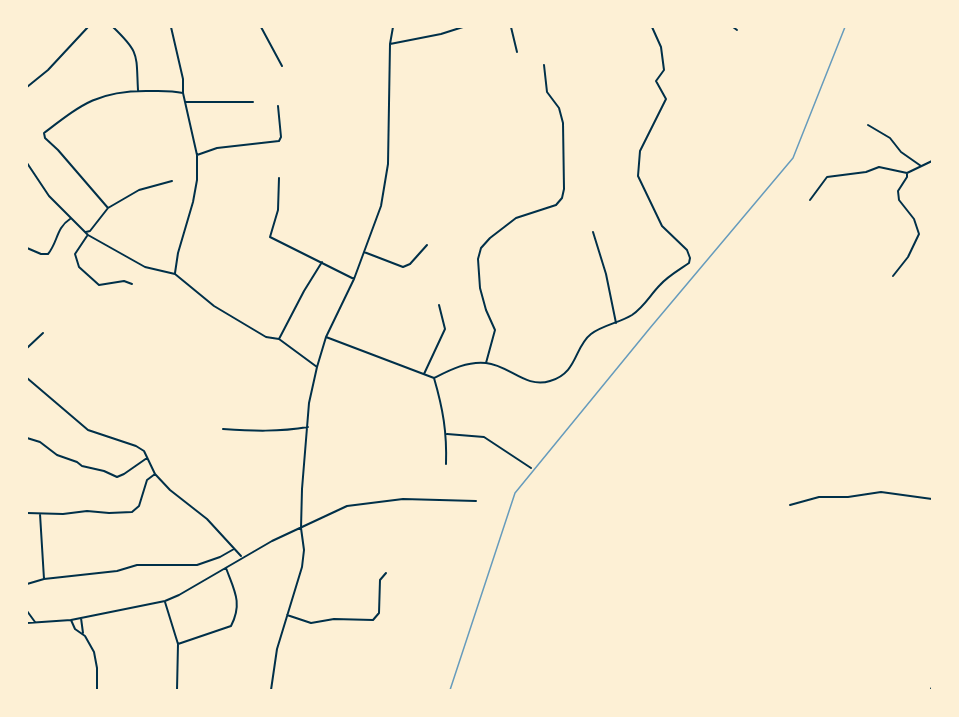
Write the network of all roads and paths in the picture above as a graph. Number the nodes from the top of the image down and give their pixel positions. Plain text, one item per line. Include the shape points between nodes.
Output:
1 (88, 27) edge
2 (113, 27) edge
3 (171, 27) edge
4 (261, 27) edge
5 (393, 27) edge
6 (463, 27) edge
7 (512, 27) edge
8 (651, 27) edge
9 (733, 27) edge
10 (737, 30) dead end
11 (390, 44) junction
12 (517, 52) dead end
13 (544, 65) dead end
14 (282, 66) dead end
15 (27, 87) edge
16 (138, 90) junction
17 (183, 93) junction
18 (186, 102) junction
19 (253, 102) dead end
20 (278, 106) dead end
21 (868, 125) dead end
22 (197, 155) junction
23 (932, 161) edge
24 (27, 163) edge
25 (921, 166) junction
26 (907, 173) junction
27 (279, 178) dead end
28 (172, 181) dead end
29 (810, 200) dead end
30 (108, 208) junction
31 (70, 219) junction
32 (593, 232) dead end
33 (87, 234) junction
34 (427, 245) dead end
35 (27, 248) edge
36 (364, 252) junction
37 (322, 262) junction
38 (175, 274) junction
39 (893, 276) dead end
40 (354, 279) junction
41 (132, 284) dead end
42 (439, 306) dead end
43 (616, 323) junction
44 (43, 333) dead end
45 (327, 337) junction
46 (279, 339) junction
47 (27, 348) edge
48 (486, 363) junction
49 (317, 367) junction
50 (424, 374) junction
51 (27, 378) edge
52 (434, 378) junction
53 (308, 426) junction
54 (223, 429) dead end
55 (447, 434) junction
56 (27, 438) edge
57 (147, 458) junction
58 (446, 464) dead end
59 (531, 468) dead end
60 (155, 474) junction
61 (932, 500) edge
62 (476, 501) dead end
63 (790, 505) dead end
64 (27, 513) edge
65 (40, 514) junction
66 (301, 528) junction
67 (234, 549) junction
68 (241, 557) junction
69 (225, 567) junction
70 (386, 573) dead end
71 (44, 579) junction
72 (27, 584) edge
73 (165, 601) junction
74 (27, 611) edge
75 (288, 615) junction
76 (81, 618) junction
77 (70, 620) junction
78 (35, 622) junction
79 (27, 623) edge
80 (83, 633) junction
81 (178, 644) junction
82 (97, 690) edge
83 (177, 690) edge
84 (271, 690) edge

1 - 15 street
2 - 16 street via 136,53
3 - 17 street
4 - 14 street
5 - 11 street
6 - 11 street
7 - 12 street
8 - 43 street via 662,52 664,70 657,84 666,99 640,151 638,176 662,225 687,250 690,261 661,284 642,307
9 - 10 street
11 - 36 street via 388,164 381,206
13 - 48 street via 546,92 559,108 563,123 564,189 556,204 516,218 481,248 480,288 495,330
16 - 17 street
16 - 30 street via 100,96 83,104 43,135
17 - 18 street
18 - 19 street
18 - 22 street
20 - 22 street via 279,141 217,148
21 - 25 street via 890,138 901,152
22 - 38 street via 193,202
23 - 25 street
24 - 31 street
25 - 26 street
26 - 29 street via 879,167 827,177
26 - 39 street via 898,191 899,200 914,219 919,234
27 - 37 street via 278,210 270,237
28 - 30 street via 139,190
30 - 33 street
31 - 33 street
31 - 35 street via 57,231 48,254
32 - 43 street
33 - 38 street via 145,267
33 - 41 street via 75,254 79,267 99,285 124,281
34 - 36 street via 404,267
36 - 40 street
37 - 40 street
37 - 46 street
38 - 46 street via 214,306 266,337
40 - 45 street
42 - 50 street via 445,329
43 - 48 street via 591,334 574,364 554,380 529,381
44 - 47 street
45 - 49 street
45 - 50 street
46 - 49 street
48 - 52 street via 464,365
49 - 53 street
50 - 52 street
51 - 57 street via 88,430 136,446
52 - 55 street
53 - 54 street via 260,432
53 - 66 street
55 - 58 street
55 - 59 street via 484,436
56 - 57 street via 82,466 117,477
57 - 60 street
60 - 65 street via 147,480 138,508 132,512
60 - 67 street via 207,519
61 - 63 street via 881,492 819,497
62 - 66 street via 403,499 357,504
64 - 65 street
65 - 71 street
66 - 68 street
66 - 75 street via 302,567
67 - 68 street
67 - 71 street via 197,565 137,565
68 - 69 street
69 - 73 street
69 - 81 street via 237,600 238,610 231,626
70 - 75 street via 380,580 379,613 373,620 311,623
71 - 72 street
73 - 76 street
73 - 81 street
74 - 78 street
75 - 84 street via 277,649
76 - 77 street
76 - 80 street
77 - 78 street
77 - 80 street
78 - 79 street
80 - 82 street via 94,652
81 - 83 street

